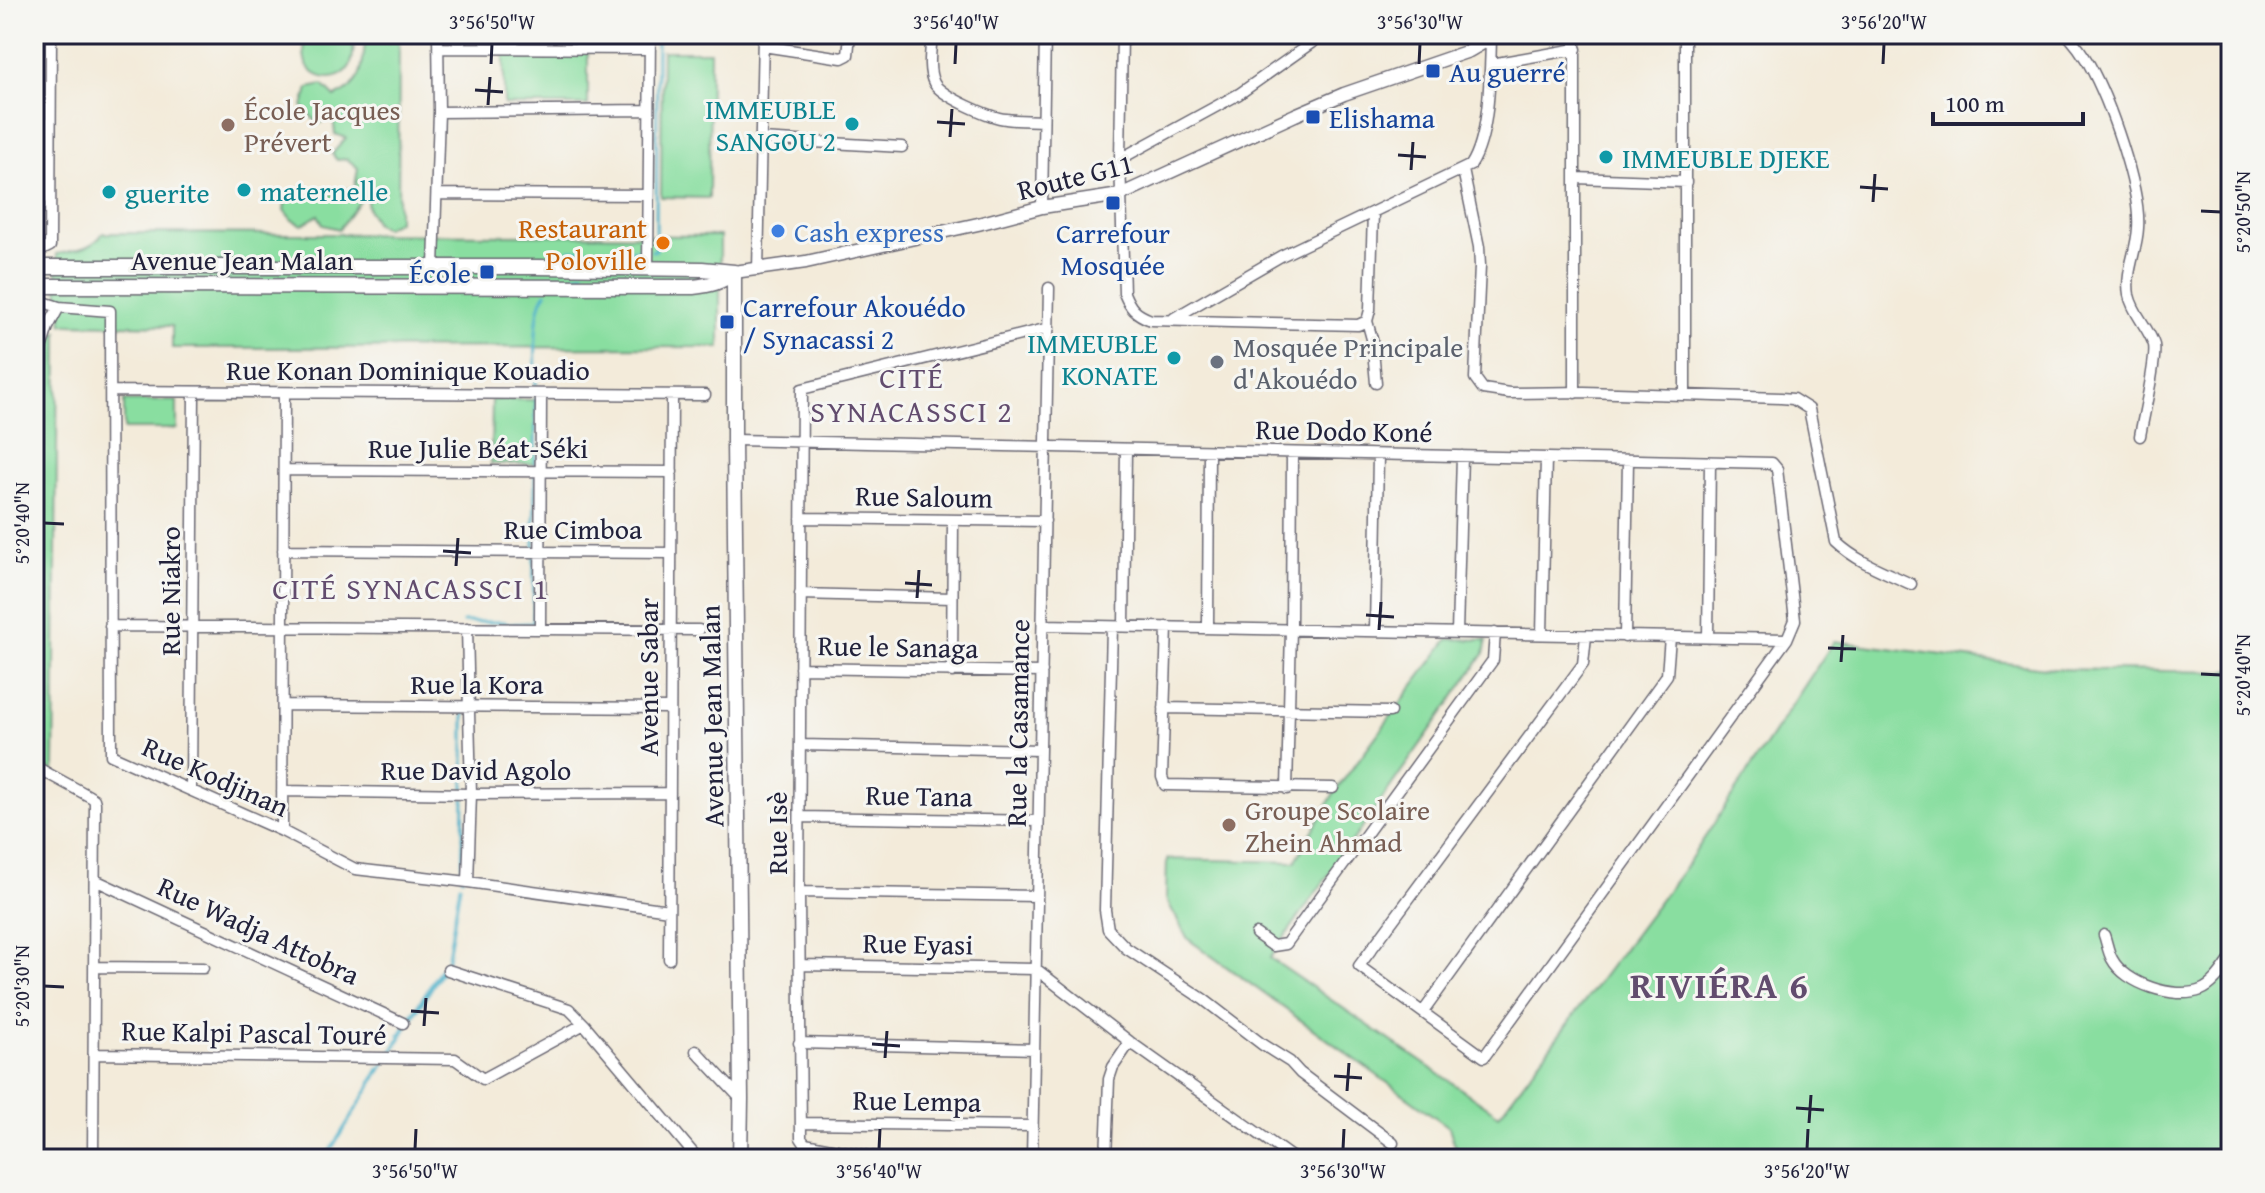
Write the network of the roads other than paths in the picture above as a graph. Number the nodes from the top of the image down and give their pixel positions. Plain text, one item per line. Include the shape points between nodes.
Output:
1 (51, 34) edge
2 (438, 34) edge
3 (650, 34) edge
4 (763, 34) edge
5 (850, 34) edge
6 (932, 34) edge
7 (1045, 34) edge
8 (1122, 34) edge
9 (1324, 34) edge
10 (1575, 34) edge
11 (1685, 34) edge
12 (2067, 34) edge
13 (1495, 36) edge
14 (763, 46) junction
15 (438, 48) junction
16 (650, 49) junction
17 (1576, 49) junction
18 (1491, 64) junction
19 (649, 110) junction
20 (439, 112) junction
21 (1043, 121) junction
22 (760, 139) junction
23 (902, 147) dead end
24 (1120, 159) junction
25 (1463, 170) junction
26 (1576, 178) junction
27 (1686, 182) junction
28 (437, 194) junction
29 (648, 195) junction
30 (1120, 195) junction
31 (1042, 207) junction
32 (1373, 213) junction
33 (34, 254) edge
34 (34, 265) edge
35 (434, 267) junction
36 (648, 269) junction
37 (758, 270) junction
38 (734, 272) junction
39 (34, 286) edge
40 (1049, 288) dead end
41 (34, 299) edge
42 (59, 307) junction
43 (1172, 319) junction
44 (1367, 321) junction
45 (1049, 328) junction
46 (34, 370) edge
47 (1376, 383) dead end
48 (112, 391) junction
49 (194, 392) junction
50 (284, 393) junction
51 (1575, 393) junction
52 (541, 394) junction
53 (1685, 394) junction
54 (672, 395) junction
55 (705, 395) dead end
56 (2140, 436) dead end
57 (734, 440) junction
58 (802, 442) junction
59 (1047, 448) junction
60 (1126, 449) junction
61 (1209, 451) junction
62 (1292, 453) junction
63 (1378, 455) junction
64 (1462, 456) junction
65 (1546, 458) junction
66 (1628, 460) junction
67 (1710, 462) junction
68 (284, 470) junction
69 (540, 471) junction
70 (672, 472) junction
71 (801, 518) junction
72 (953, 521) junction
73 (1045, 521) junction
74 (283, 550) junction
75 (541, 552) junction
76 (671, 553) junction
77 (1911, 584) dead end
78 (800, 594) junction
79 (952, 598) junction
80 (1043, 625) junction
81 (110, 626) junction
82 (1124, 626) junction
83 (193, 627) junction
84 (283, 627) junction
85 (1112, 627) junction
86 (1167, 627) junction
87 (467, 628) junction
88 (1208, 628) junction
89 (540, 629) junction
90 (1291, 629) junction
91 (671, 630) junction
92 (699, 630) dead end
93 (1375, 631) junction
94 (1457, 633) junction
95 (1495, 633) junction
96 (1542, 634) junction
97 (1586, 636) junction
98 (1625, 637) junction
99 (1670, 637) junction
100 (1708, 638) junction
101 (1787, 639) junction
102 (800, 668) junction
103 (952, 672) junction
104 (1042, 672) junction
105 (283, 705) junction
106 (469, 707) junction
107 (670, 708) junction
108 (1164, 708) junction
109 (1290, 710) junction
110 (1390, 712) dead end
111 (801, 745) junction
112 (1040, 750) junction
113 (34, 766) edge
114 (1333, 788) dead end
115 (1287, 789) junction
116 (191, 790) junction
117 (282, 791) junction
118 (670, 793) junction
119 (471, 794) junction
120 (800, 817) junction
121 (1038, 821) junction
122 (282, 831) junction
123 (95, 880) junction
124 (468, 882) junction
125 (799, 892) junction
126 (1036, 896) junction
127 (669, 910) junction
128 (1256, 934) dead end
129 (2104, 935) dead end
130 (669, 959) dead end
131 (2231, 959) edge
132 (800, 965) junction
133 (95, 967) junction
134 (203, 968) dead end
135 (1036, 969) junction
136 (448, 970) dead end
137 (1423, 1012) junction
138 (403, 1023) dead end
139 (584, 1024) junction
140 (1130, 1042) junction
141 (799, 1043) junction
142 (1034, 1049) junction
143 (696, 1051) dead end
144 (95, 1054) junction
145 (741, 1099) junction
146 (801, 1123) junction
147 (1032, 1126) junction
148 (1393, 1143) dead end
149 (93, 1159) edge
150 (698, 1159) edge
151 (740, 1159) edge
152 (883, 1159) edge
153 (1032, 1159) edge
154 (1106, 1159) edge
155 (1294, 1159) edge

1 - 33 street via 50,246
2 - 15 street
3 - 16 street
4 - 14 street
5 - 14 street via 848,55 842,58
6 - 21 street via 931,72 940,90 991,116
7 - 21 street
8 - 24 street
9 - 24 street via 1239,94
10 - 17 street
11 - 27 street
12 - 56 street via 2089,64 2135,188 2138,228 2129,295 2154,345
13 - 18 street
13 - 30 street, Route G11 via 1469,51 1307,109
14 - 22 street
15 - 16 street
15 - 20 street
16 - 19 street
17 - 18 street
17 - 26 street
18 - 25 street via 1479,147
19 - 20 street
19 - 29 street
20 - 28 street
21 - 31 street
22 - 23 street
22 - 37 street
24 - 30 street
25 - 32 street
25 - 51 street via 1479,247 1475,378 1483,389 1509,393
26 - 27 street
26 - 51 street
27 - 53 street
28 - 29 street
28 - 35 street
29 - 36 street
30 - 31 street, Route G11
30 - 43 street via 1129,306 1151,320
31 - 37 street, Route G11
32 - 43 street via 1281,256
32 - 44 street
34 - 35 main road, Avenue Jean Malan
35 - 36 main road, Avenue Jean Malan
36 - 38 main road, Avenue Jean Malan
37 - 38 street, Route G11
38 - 39 main road, Avenue Jean Malan via 723,281 693,287
38 - 57 main road, Avenue Jean Malan
40 - 45 street, Rue la Casamance
41 - 42 street, Rue Kodjinan
42 - 46 street
42 - 48 street, Rue Kodjinan via 110,311
43 - 44 street via 1358,325
44 - 47 street
45 - 58 street, Rue Isè via 802,389
45 - 59 street, Rue la Casamance
48 - 49 street, Rue Konan Dominique Kouadio
48 - 81 street, Rue Kodjinan
49 - 50 street, Rue Konan Dominique Kouadio
49 - 83 street, Rue Niakro
50 - 52 street, Rue Konan Dominique Kouadio
50 - 68 street
51 - 53 street
52 - 54 street, Rue Konan Dominique Kouadio
52 - 69 street
53 - 77 street via 1793,399 1809,409 1836,542 1862,562
54 - 55 street, Rue Konan Dominique Kouadio
54 - 70 street, Avenue Sabar
57 - 58 street, Rue Dodo Koné
57 - 145 main road, Avenue Jean Malan
58 - 59 street, Rue Dodo Koné
58 - 71 street, Rue Isè
59 - 60 street, Rue Dodo Koné
59 - 73 street, Rue la Casamance
60 - 61 street, Rue Dodo Koné
60 - 82 street
61 - 62 street, Rue Dodo Koné
61 - 88 street
62 - 63 street, Rue Dodo Koné
62 - 90 street
63 - 64 street, Rue Dodo Koné
63 - 93 street
64 - 65 street, Rue Dodo Koné
64 - 94 street
65 - 66 street, Rue Dodo Koné
65 - 96 street
66 - 67 street, Rue Dodo Koné
66 - 98 street
67 - 100 street
67 - 101 street, Rue Dodo Koné via 1772,463 1777,469 1795,620
68 - 69 street, Rue Julie Béat-Séki
68 - 74 street
69 - 70 street, Rue Julie Béat-Séki
69 - 75 street
70 - 76 street, Avenue Sabar
71 - 72 street, Rue Saloum
71 - 78 street, Rue Isè
72 - 73 street, Rue Saloum
72 - 79 street
73 - 80 street, Rue la Casamance
74 - 75 street, Rue Cimboa
74 - 84 street
75 - 76 street, Rue Cimboa
75 - 89 street
76 - 91 street, Avenue Sabar
78 - 79 street
78 - 102 street, Rue Isè
79 - 103 street
80 - 85 street
80 - 104 street, Rue la Casamance
81 - 83 street
81 - 116 street, Rue Kodjinan via 110,753
82 - 85 street
82 - 86 street
83 - 84 street
83 - 116 street, Rue Niakro
84 - 87 street
84 - 105 street
85 - 148 street via 1108,929 1126,948 1290,1062
86 - 88 street
86 - 108 street
87 - 89 street
87 - 106 street
88 - 90 street
89 - 91 street
90 - 93 street
90 - 109 street
91 - 92 street
91 - 107 street, Avenue Sabar
93 - 94 street
94 - 95 street
95 - 96 street
95 - 128 street via 1493,660 1286,944 1273,946
96 - 97 street
97 - 98 street
97 - 137 street via 1583,664 1359,966
98 - 99 street
99 - 100 street
99 - 137 street via 1667,675
100 - 101 street
101 - 137 street via 1484,1057
102 - 103 street, Rue le Sanaga
102 - 111 street, Rue Isè
103 - 104 street, Rue le Sanaga
104 - 112 street, Rue la Casamance
105 - 106 street, Rue la Kora
105 - 117 street
106 - 107 street, Rue la Kora
106 - 119 street
107 - 118 street, Avenue Sabar
108 - 109 street
108 - 115 street via 1165,785
109 - 110 street
109 - 115 street
111 - 112 street
111 - 120 street, Rue Isè
112 - 121 street, Rue la Casamance
113 - 123 street via 94,799
114 - 115 street
116 - 122 street, Rue Kodjinan
117 - 119 street, Rue David Agolo
117 - 122 street
118 - 119 street, Rue David Agolo
118 - 127 street, Avenue Sabar
119 - 124 street
120 - 121 street, Rue Tana
120 - 125 street, Rue Isè
121 - 126 street, Rue la Casamance
122 - 124 street, Rue Kodjinan via 355,869
123 - 133 street
123 - 138 street, Rue Wadja Attobra
124 - 127 street, Rue Kodjinan
125 - 126 street
125 - 132 street, Rue Isè
126 - 135 street, Rue la Casamance
127 - 130 street, Avenue Sabar
129 - 131 street via 2122,972 2156,989 2201,990
132 - 135 street, Rue Eyasi
132 - 141 street, Rue Isè
133 - 134 street
133 - 144 street
135 - 140 street
135 - 142 street, Rue la Casamance
136 - 139 street via 569,1009
139 - 144 street, Rue Kalpi Pascal Touré via 483,1079 455,1059
139 - 150 street
140 - 154 street via 1109,1079
140 - 155 street
141 - 142 street
141 - 146 street, Rue Isè
142 - 147 street, Rue la Casamance
143 - 145 street
144 - 149 street
145 - 151 main road, Avenue Jean Malan
146 - 147 street, Rue Lempa
146 - 152 street via 805,1144
147 - 153 street, Rue la Casamance

